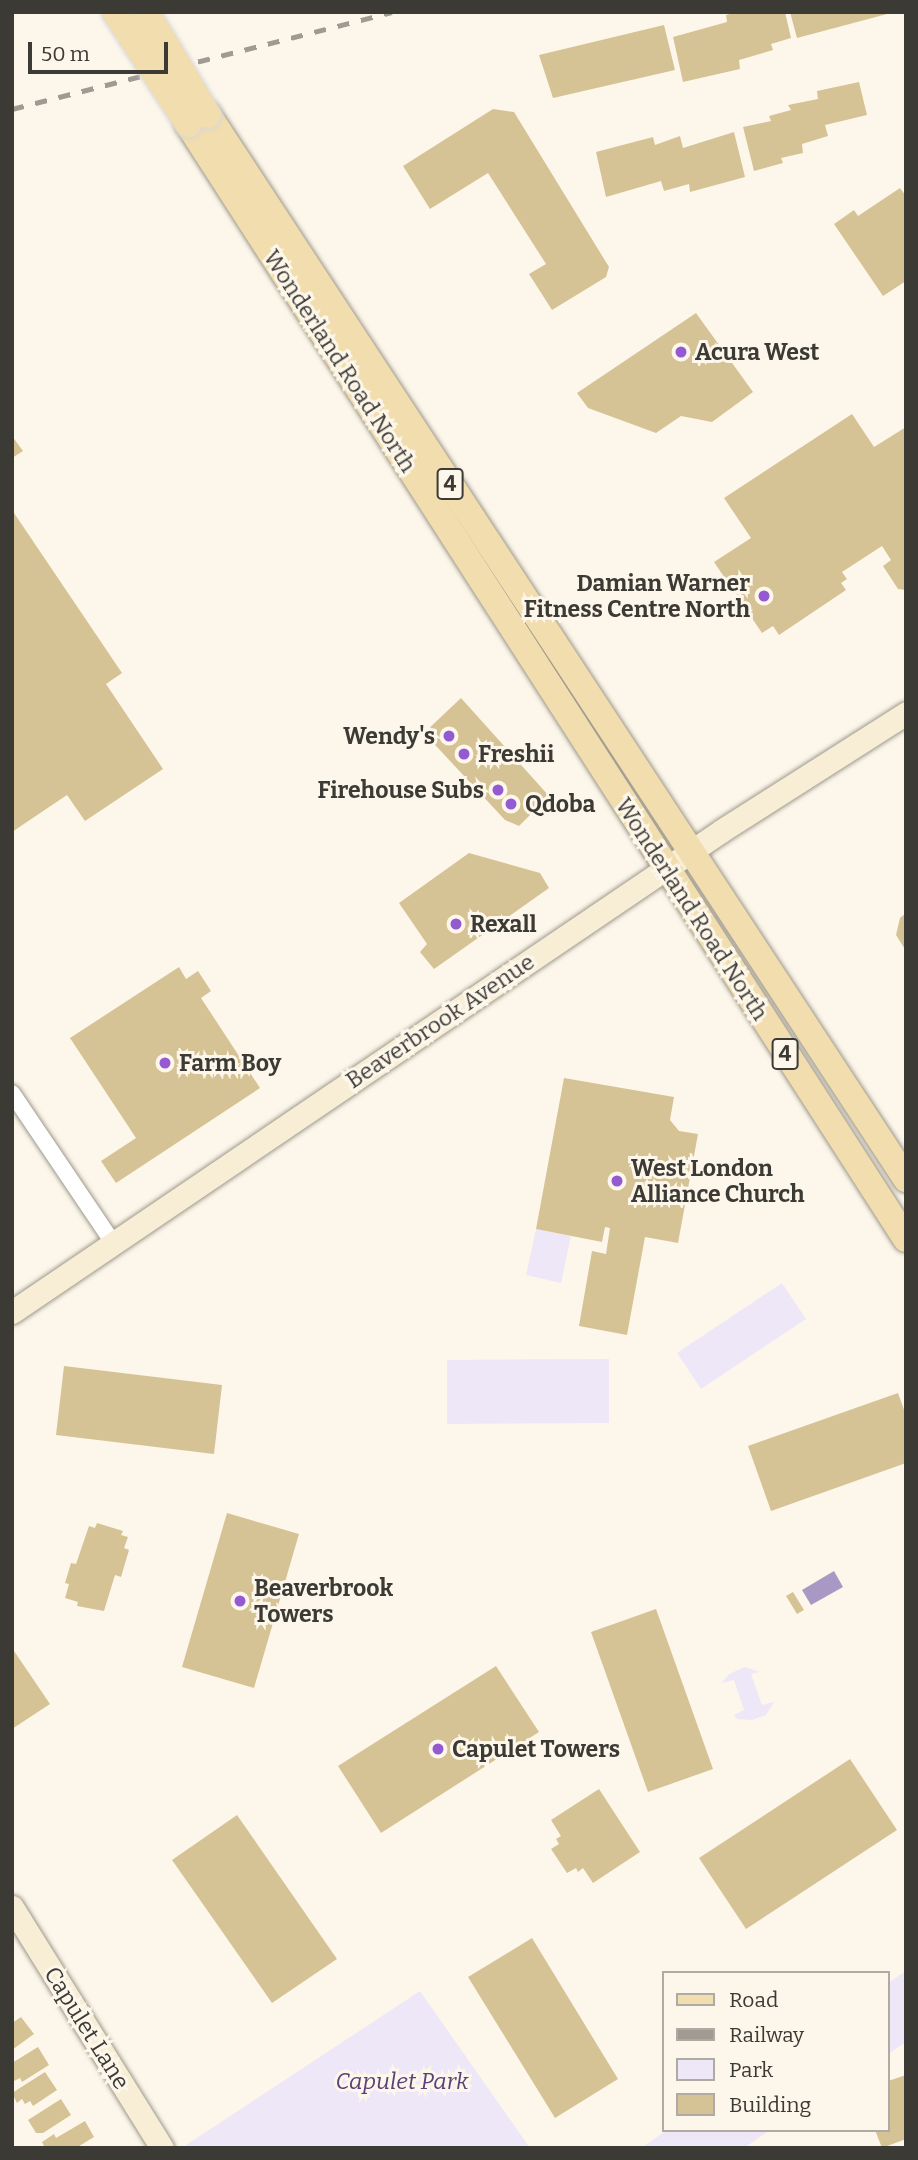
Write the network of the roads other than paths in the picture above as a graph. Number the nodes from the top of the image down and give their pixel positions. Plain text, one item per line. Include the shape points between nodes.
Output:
1 (115, 12) edge
2 (146, 12) edge
3 (198, 120) junction
4 (906, 713) edge
5 (692, 852) junction
6 (666, 869) junction
7 (12, 1093) edge
8 (906, 1179) edge
9 (906, 1240) edge
10 (113, 1243) junction
11 (12, 1311) edge
12 (12, 1908) edge
13 (162, 2148) edge

1 - 3 main road, Wonderland Road North / 4, bridge
2 - 3 main road, Wonderland Road North / 4, bridge
3 - 5 main road, Wonderland Road North / 4
3 - 6 main road, Wonderland Road North / 4
4 - 5 street, Beaverbrook Avenue
5 - 6 street, Beaverbrook Avenue
5 - 8 main road, Wonderland Road North / 4
6 - 9 main road, Wonderland Road North / 4
6 - 10 street, Beaverbrook Avenue
7 - 10 street
10 - 11 street, Beaverbrook Avenue
12 - 13 street, Capulet Lane

